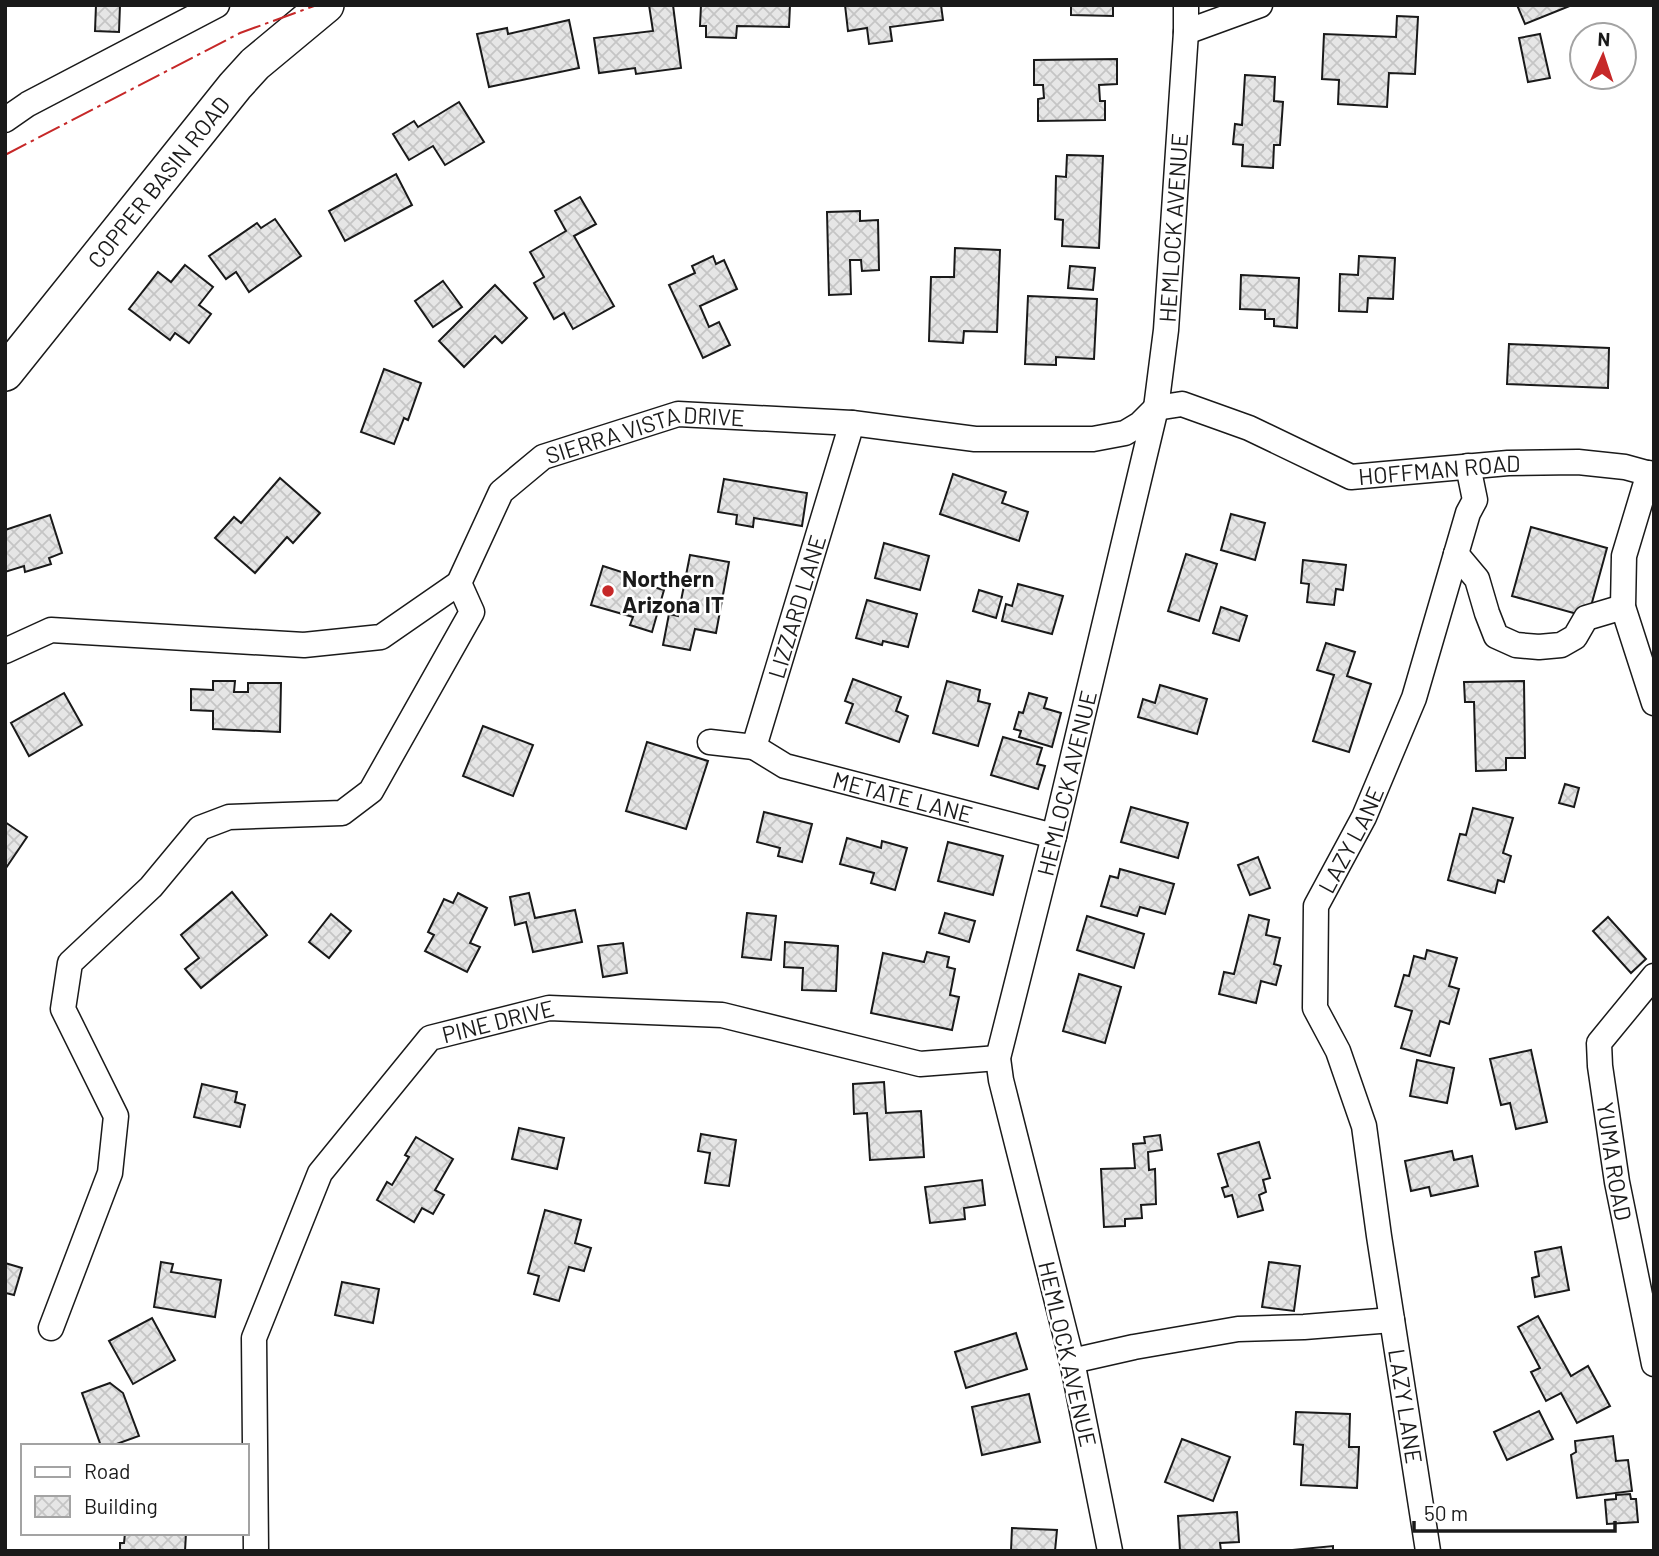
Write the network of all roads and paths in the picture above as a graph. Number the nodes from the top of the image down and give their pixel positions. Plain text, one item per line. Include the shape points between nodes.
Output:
1 (217, 5) edge
2 (326, 5) edge
3 (1186, 5) edge
4 (1261, 5) edge
5 (1186, 32) junction
6 (5, 120) edge
7 (5, 373) edge
8 (1156, 408) junction
9 (852, 423) junction
10 (1468, 466) junction
11 (1651, 474) edge
12 (1456, 554) junction
13 (459, 583) junction
14 (1622, 607) junction
15 (5, 651) edge
16 (1654, 703) edge
17 (710, 743) dead end
18 (754, 747) junction
19 (1054, 836) junction
20 (1654, 976) edge
21 (998, 1058) junction
22 (1392, 1320) junction
23 (51, 1328) dead end
24 (1072, 1361) junction
25 (1654, 1364) edge
26 (256, 1551) edge
27 (1110, 1551) edge
28 (1428, 1551) edge

1 - 6 street
2 - 7 street, COPPER BASIN ROAD via 235,86
3 - 5 street, HEMLOCK AVENUE
4 - 5 street
5 - 8 street, HEMLOCK AVENUE via 1166,330
8 - 9 street, SIERRA VISTA DRIVE via 1125,433 1093,439 975,439
8 - 10 street, HOFFMAN ROAD via 1182,404 1238,424 1352,477
8 - 19 street, HEMLOCK AVENUE
9 - 13 street, SIERRA VISTA DRIVE via 678,414 543,457 501,492
9 - 18 street, LIZZARD LANE
10 - 11 street, HOFFMAN ROAD via 1578,462
10 - 12 street, LAZY LANE via 1475,500
11 - 14 street via 1624,556
12 - 14 street via 1478,579 1496,636 1516,645 1561,645 1576,637 1586,618
12 - 22 street, LAZY LANE via 1414,698 1364,817 1316,906 1315,1009 1338,1051 1364,1126
13 - 15 street via 381,637 304,645 51,630
13 - 23 street via 472,612 371,791 342,813 229,817 200,828 151,887 70,963 63,1009 116,1116 110,1173
14 - 16 street
17 - 18 street
18 - 19 street, METATE LANE via 785,766
19 - 21 street, HEMLOCK AVENUE
20 - 25 street, YUMA ROAD via 1599,1043 1617,1182
21 - 24 street, HEMLOCK AVENUE
21 - 26 street, PINE DRIVE via 920,1064 722,1015 549,1008 430,1038 320,1173 254,1338
22 - 24 street via 1238,1329
22 - 28 street, LAZY LANE
24 - 27 street, HEMLOCK AVENUE

